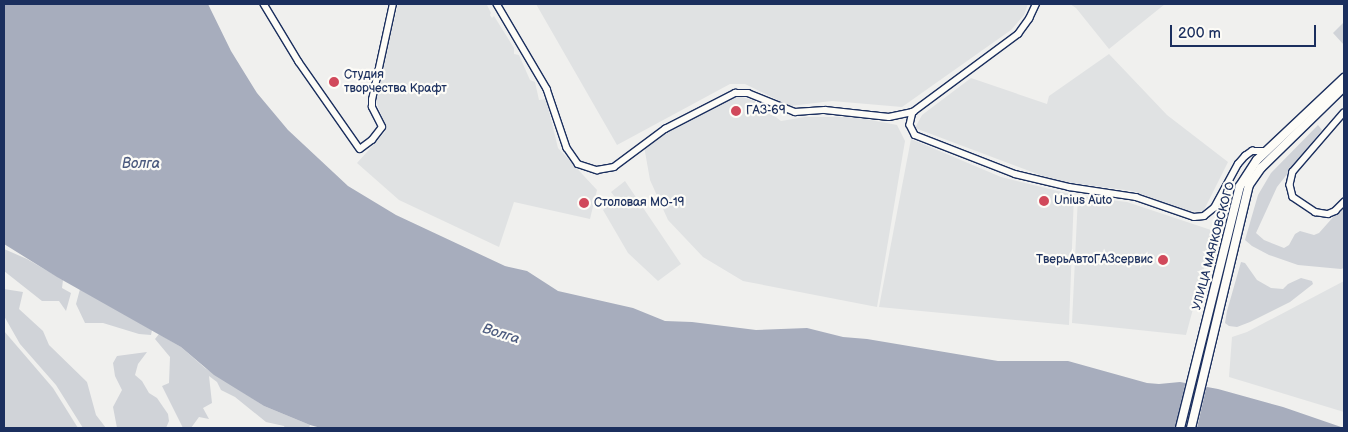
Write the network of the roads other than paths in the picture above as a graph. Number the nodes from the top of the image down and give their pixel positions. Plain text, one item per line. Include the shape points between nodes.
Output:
1 (264, 4) edge
2 (393, 4) edge
3 (497, 4) edge
4 (1036, 4) edge
5 (1344, 78) edge
6 (1344, 87) edge
7 (913, 112) junction
8 (1344, 113) edge
9 (1267, 151) junction
10 (1344, 202) edge
11 (1180, 428) edge
12 (1191, 428) edge

1 - 2 street via 299,62 360,149 382,127 372,100
3 - 7 street via 540,75 563,141 576,162 586,168 603,170 614,167 665,129 738,92 795,112 826,110 889,117
4 - 7 street via 1018,34
5 - 9 main road, УЛИЦА МАЯКОВСКОГО
6 - 12 main road, УЛИЦА МАЯКОВСКОГО via 1252,179
7 - 9 street via 910,125 915,135 1014,174 1069,187 1121,193 1194,217 1204,216 1214,208 1245,156 1252,151
8 - 10 street via 1290,179 1294,197 1315,212 1335,212
9 - 11 main road, УЛИЦА МАЯКОВСКОГО via 1249,170 1238,190

